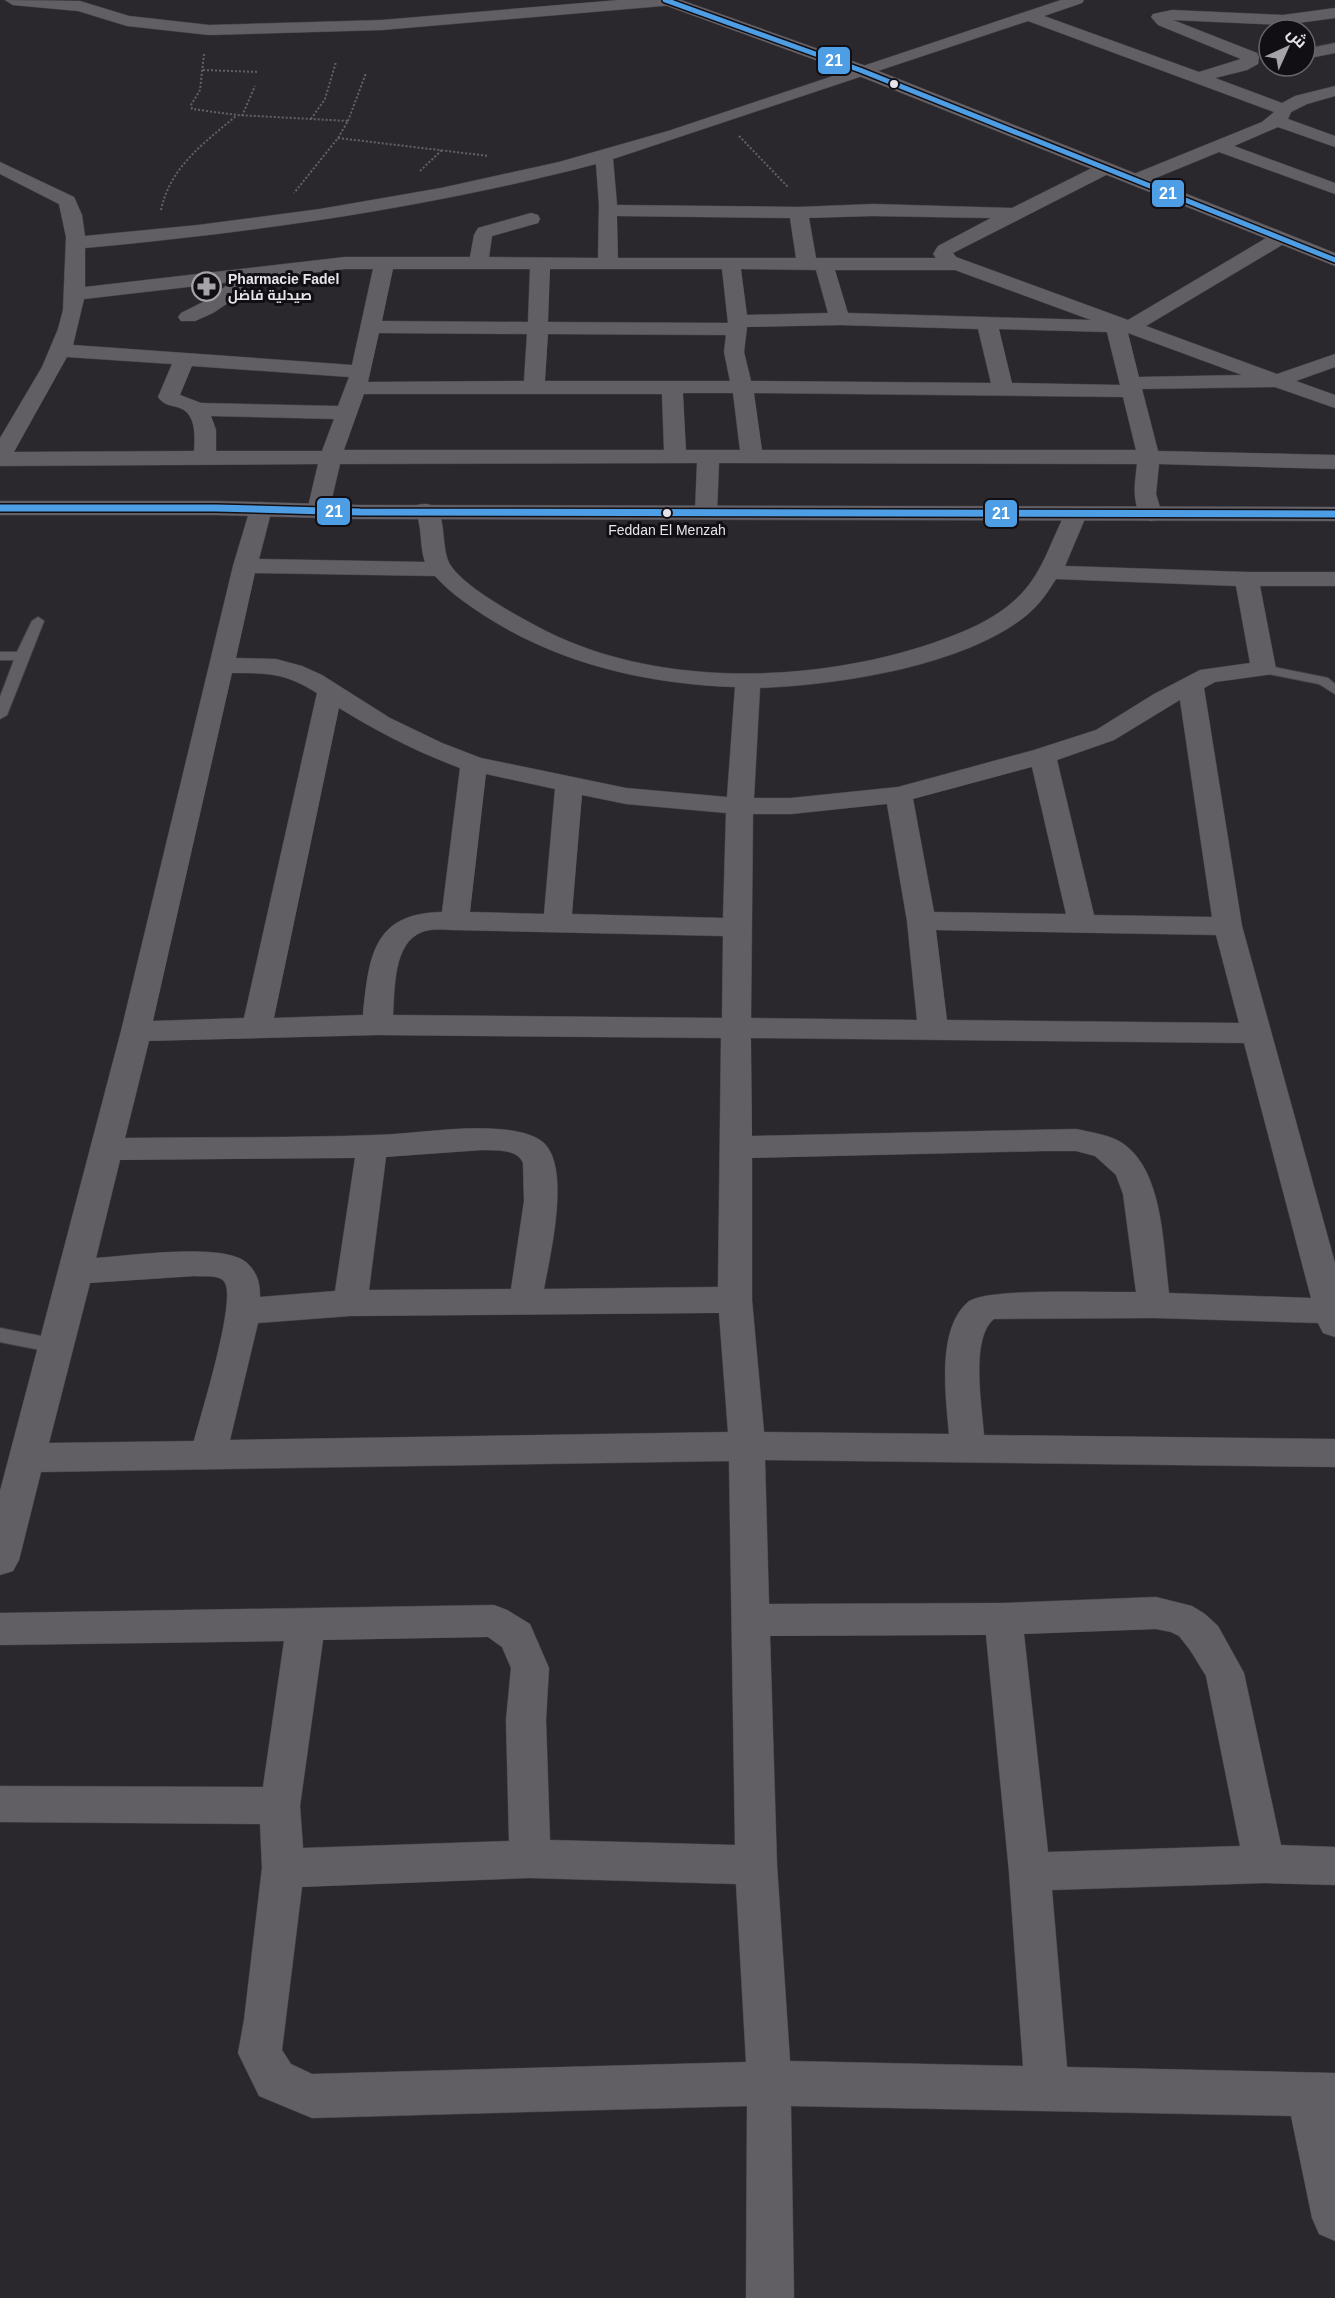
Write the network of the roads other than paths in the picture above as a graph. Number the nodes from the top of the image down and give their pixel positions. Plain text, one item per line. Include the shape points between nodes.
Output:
1 (13, 0) edge
2 (669, 0) edge
3 (1076, 0) edge
4 (1335, 13) edge
5 (1029, 16) junction
6 (1298, 18) edge
7 (1257, 19) edge
8 (1335, 48) edge
9 (1317, 52) edge
10 (1257, 58) edge
11 (1257, 61) edge
12 (860, 70) junction
13 (1197, 78) junction
14 (1335, 91) edge
15 (1280, 115) junction
16 (1335, 142) edge
17 (1218, 146) junction
18 (604, 156) junction
19 (1106, 168) junction
20 (1, 169) edge
21 (1135, 180) junction
22 (1335, 189) edge
23 (608, 210) junction
24 (800, 213) junction
25 (1014, 213) junction
26 (531, 219) dead end
27 (1280, 238) junction
28 (75, 243) junction
29 (1335, 260) edge
30 (384, 264) junction
31 (731, 264) junction
32 (959, 264) junction
33 (478, 265) junction
34 (540, 265) junction
35 (608, 265) junction
36 (815, 265) junction
37 (252, 273) junction
38 (74, 294) junction
39 (188, 317) dead end
40 (840, 320) junction
41 (987, 323) junction
42 (737, 325) junction
43 (370, 327) junction
44 (1123, 327) junction
45 (538, 328) junction
46 (60, 350) junction
47 (184, 359) junction
48 (1335, 360) edge
49 (358, 380) junction
50 (1276, 381) junction
51 (534, 387) junction
52 (672, 387) junction
53 (742, 387) junction
54 (1132, 387) junction
55 (1003, 389) junction
56 (1335, 402) edge
57 (194, 409) junction
58 (346, 414) junction
59 (331, 457) junction
60 (675, 457) junction
61 (708, 457) junction
62 (1149, 457) junction
63 (0, 458) edge
64 (204, 458) junction
65 (752, 458) junction
66 (1335, 462) edge
67 (0, 508) edge
68 (261, 509) junction
69 (425, 510) junction
70 (318, 511) junction
71 (706, 512) junction
72 (1076, 514) junction
73 (1151, 514) junction
74 (1335, 514) edge
75 (245, 566) junction
76 (441, 569) junction
77 (1048, 572) junction
78 (1246, 579) junction
79 (1335, 579) edge
80 (38, 621) dead end
81 (0, 656) edge
82 (22, 656) junction
83 (223, 665) junction
84 (1264, 669) junction
85 (748, 681) junction
86 (1191, 686) junction
87 (1335, 690) edge
88 (330, 691) junction
89 (0, 715) edge
90 (1043, 756) junction
91 (474, 764) junction
92 (569, 786) junction
93 (899, 795) junction
94 (740, 806) junction
95 (455, 921) junction
96 (921, 921) junction
97 (557, 924) junction
98 (1082, 924) junction
99 (1228, 926) junction
100 (737, 927) junction
101 (377, 1025) junction
102 (257, 1028) junction
103 (735, 1028) junction
104 (933, 1029) junction
105 (136, 1031) junction
106 (1258, 1034) junction
107 (372, 1147) junction
108 (736, 1147) junction
109 (105, 1149) junction
110 (76, 1272) junction
111 (735, 1300) junction
112 (350, 1303) junction
113 (525, 1303) junction
114 (1154, 1305) junction
115 (244, 1311) junction
116 (1333, 1318) edge
117 (0, 1335) edge
118 (56, 1346) junction
119 (747, 1446) junction
120 (968, 1449) junction
121 (209, 1453) junction
122 (1335, 1453) edge
123 (27, 1458) junction
124 (0, 1560) edge
125 (1003, 1619) junction
126 (751, 1620) junction
127 (306, 1623) junction
128 (0, 1629) edge
129 (0, 1803) edge
130 (280, 1806) junction
131 (530, 1859) junction
132 (756, 1864) junction
133 (1264, 1864) junction
134 (1335, 1866) edge
135 (283, 1868) junction
136 (1030, 1872) junction
137 (769, 2083) junction
138 (1047, 2087) junction
139 (1322, 2094) edge
140 (1335, 2218) edge
141 (770, 2298) edge

1 - 2 street via 80,6 127,21 209,30 382,25
2 - 12 main road
3 - 5 street
4 - 6 street
5 - 12 street
5 - 13 street
7 - 10 street via 1172,15 1158,19
8 - 9 street
11 - 13 street
12 - 18 street
12 - 19 main road
13 - 15 street
14 - 15 street via 1301,100
15 - 16 street
15 - 17 street
17 - 21 street
17 - 22 street
18 - 23 street
18 - 28 street via 475,187 319,216
19 - 21 main road
19 - 25 street
20 - 28 street via 67,201 72,210
21 - 27 main road
23 - 24 street
23 - 35 street
24 - 25 street
24 - 36 street
25 - 32 street via 945,250 945,258
26 - 33 street via 485,232
27 - 29 main road
27 - 44 street
28 - 38 street
30 - 33 street
30 - 37 street via 345,263
30 - 43 street
31 - 35 street
31 - 36 street
31 - 42 street
32 - 36 street
32 - 44 street
33 - 34 street
34 - 35 street
34 - 45 street
36 - 40 street
37 - 38 street
37 - 39 street via 215,304
38 - 46 street
40 - 41 street
40 - 42 street
41 - 44 street
41 - 55 street
42 - 45 street
42 - 53 street via 734,352
43 - 45 street
43 - 49 street
44 - 50 street
44 - 54 street
45 - 51 street
46 - 47 street
46 - 63 street
47 - 49 street
47 - 57 street via 169,397
48 - 50 street
49 - 51 street
49 - 58 street
50 - 54 street
50 - 56 street
51 - 52 street
52 - 53 street
52 - 60 street
53 - 55 street
53 - 65 street
54 - 55 street
54 - 62 street
57 - 58 street
57 - 64 street via 205,430
58 - 59 street
59 - 60 street
59 - 64 street
59 - 70 street
60 - 61 street
61 - 65 street
61 - 71 street
62 - 65 street
62 - 66 street
62 - 73 street via 1145,494
63 - 64 street
67 - 68 main road
68 - 70 main road
68 - 75 street
69 - 70 main road
69 - 71 main road
69 - 76 street via 429,513 433,550
71 - 72 main road
72 - 73 main road
72 - 77 street
73 - 74 main road
75 - 76 street
75 - 83 street
76 - 85 street via 516,626 571,651 631,667
77 - 78 street
77 - 85 street via 1025,604 983,631 927,654 877,667
78 - 79 street
78 - 84 street
80 - 82 lane
81 - 82 lane
82 - 89 lane
83 - 88 street via 276,666
83 - 105 street
84 - 86 street via 1209,675
84 - 87 lane via 1323,681
85 - 94 street
86 - 90 street via 1105,735
86 - 99 street
88 - 91 street via 433,749
88 - 102 street
90 - 93 street
90 - 98 street
91 - 92 street
91 - 95 street
92 - 94 street via 626,796
92 - 97 street
93 - 94 street via 790,806
93 - 96 street
94 - 100 street
95 - 97 street
95 - 101 street via 424,921 402,929 393,938
96 - 98 street
96 - 104 street
97 - 100 street
98 - 99 street
99 - 106 street
100 - 103 street
101 - 102 street
101 - 103 street
102 - 105 street
103 - 104 street
103 - 108 street
104 - 106 street
105 - 109 street
106 - 116 street
107 - 109 street
107 - 112 street
107 - 113 street via 510,1140 532,1150 541,1162 539,1226
108 - 111 street
108 - 114 street via 1076,1140 1106,1148 1130,1169 1139,1194
109 - 110 street
110 - 115 street via 195,1264 222,1266 235,1271 243,1282
110 - 118 street
111 - 113 street
111 - 119 street
112 - 113 street
112 - 115 street
114 - 116 street
114 - 120 street via 993,1306 979,1312 968,1328 963,1353
115 - 121 street
117 - 118 lane
118 - 123 street
119 - 120 street
119 - 121 street
119 - 126 street
120 - 122 street
121 - 123 street
123 - 124 street
125 - 126 street
125 - 133 street via 1156,1613 1179,1617 1192,1625 1225,1673
125 - 136 street
126 - 132 street
127 - 128 street
127 - 130 street
127 - 131 street via 494,1621 516,1636 530,1668 526,1720
129 - 130 street
130 - 135 street
131 - 132 street
131 - 135 street
132 - 137 street
133 - 134 street
133 - 136 street
135 - 137 street via 260,2053 275,2080 312,2096
136 - 138 street
137 - 138 street
137 - 141 street
138 - 139 street
139 - 140 street

